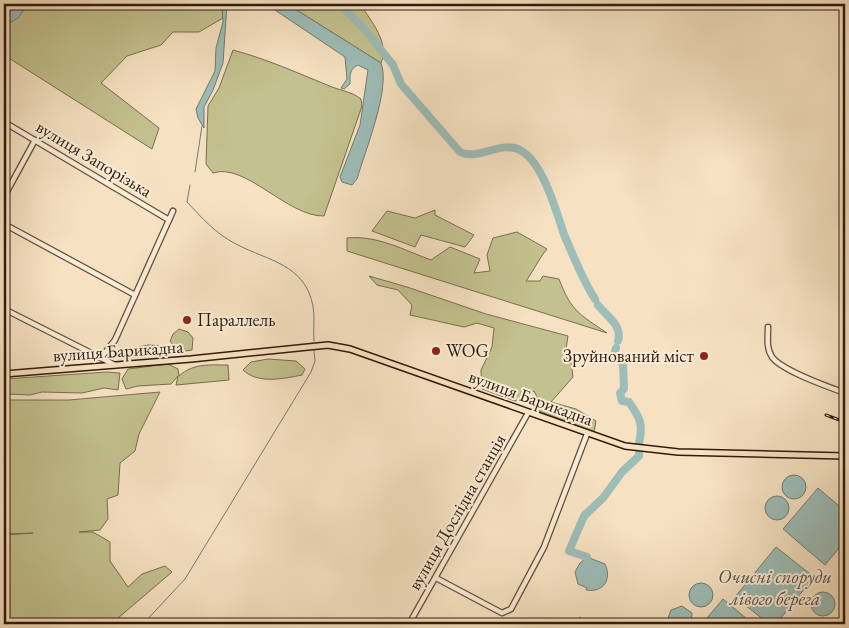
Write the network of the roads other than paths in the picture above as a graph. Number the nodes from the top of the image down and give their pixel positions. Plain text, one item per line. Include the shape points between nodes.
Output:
1 (4, 122) edge
2 (35, 140) junction
3 (4, 197) edge
4 (173, 211) dead end
5 (169, 220) junction
6 (4, 224) edge
7 (135, 295) junction
8 (4, 309) edge
9 (768, 327) dead end
10 (101, 358) junction
11 (115, 365) junction
12 (4, 374) edge
13 (845, 393) edge
14 (528, 413) junction
15 (587, 434) junction
16 (845, 456) edge
17 (436, 578) junction
18 (409, 624) edge

1 - 2 street, вулиця Запорізька
2 - 3 street
2 - 5 street, вулиця Запорізька
4 - 5 street
5 - 7 street
6 - 7 street
7 - 10 street via 115,340
8 - 10 street
9 - 13 street via 767,344 773,358 813,382
10 - 11 street
11 - 12 main road, вулиця Барикадна
11 - 14 main road, вулиця Барикадна via 328,345 350,349
14 - 15 main road, вулиця Барикадна
14 - 17 street, вулиця Дослідна станція
15 - 16 main road, вулиця Барикадна via 625,446 678,452
15 - 17 street via 544,547 511,608 502,613
17 - 18 street, вулиця Дослідна станція

